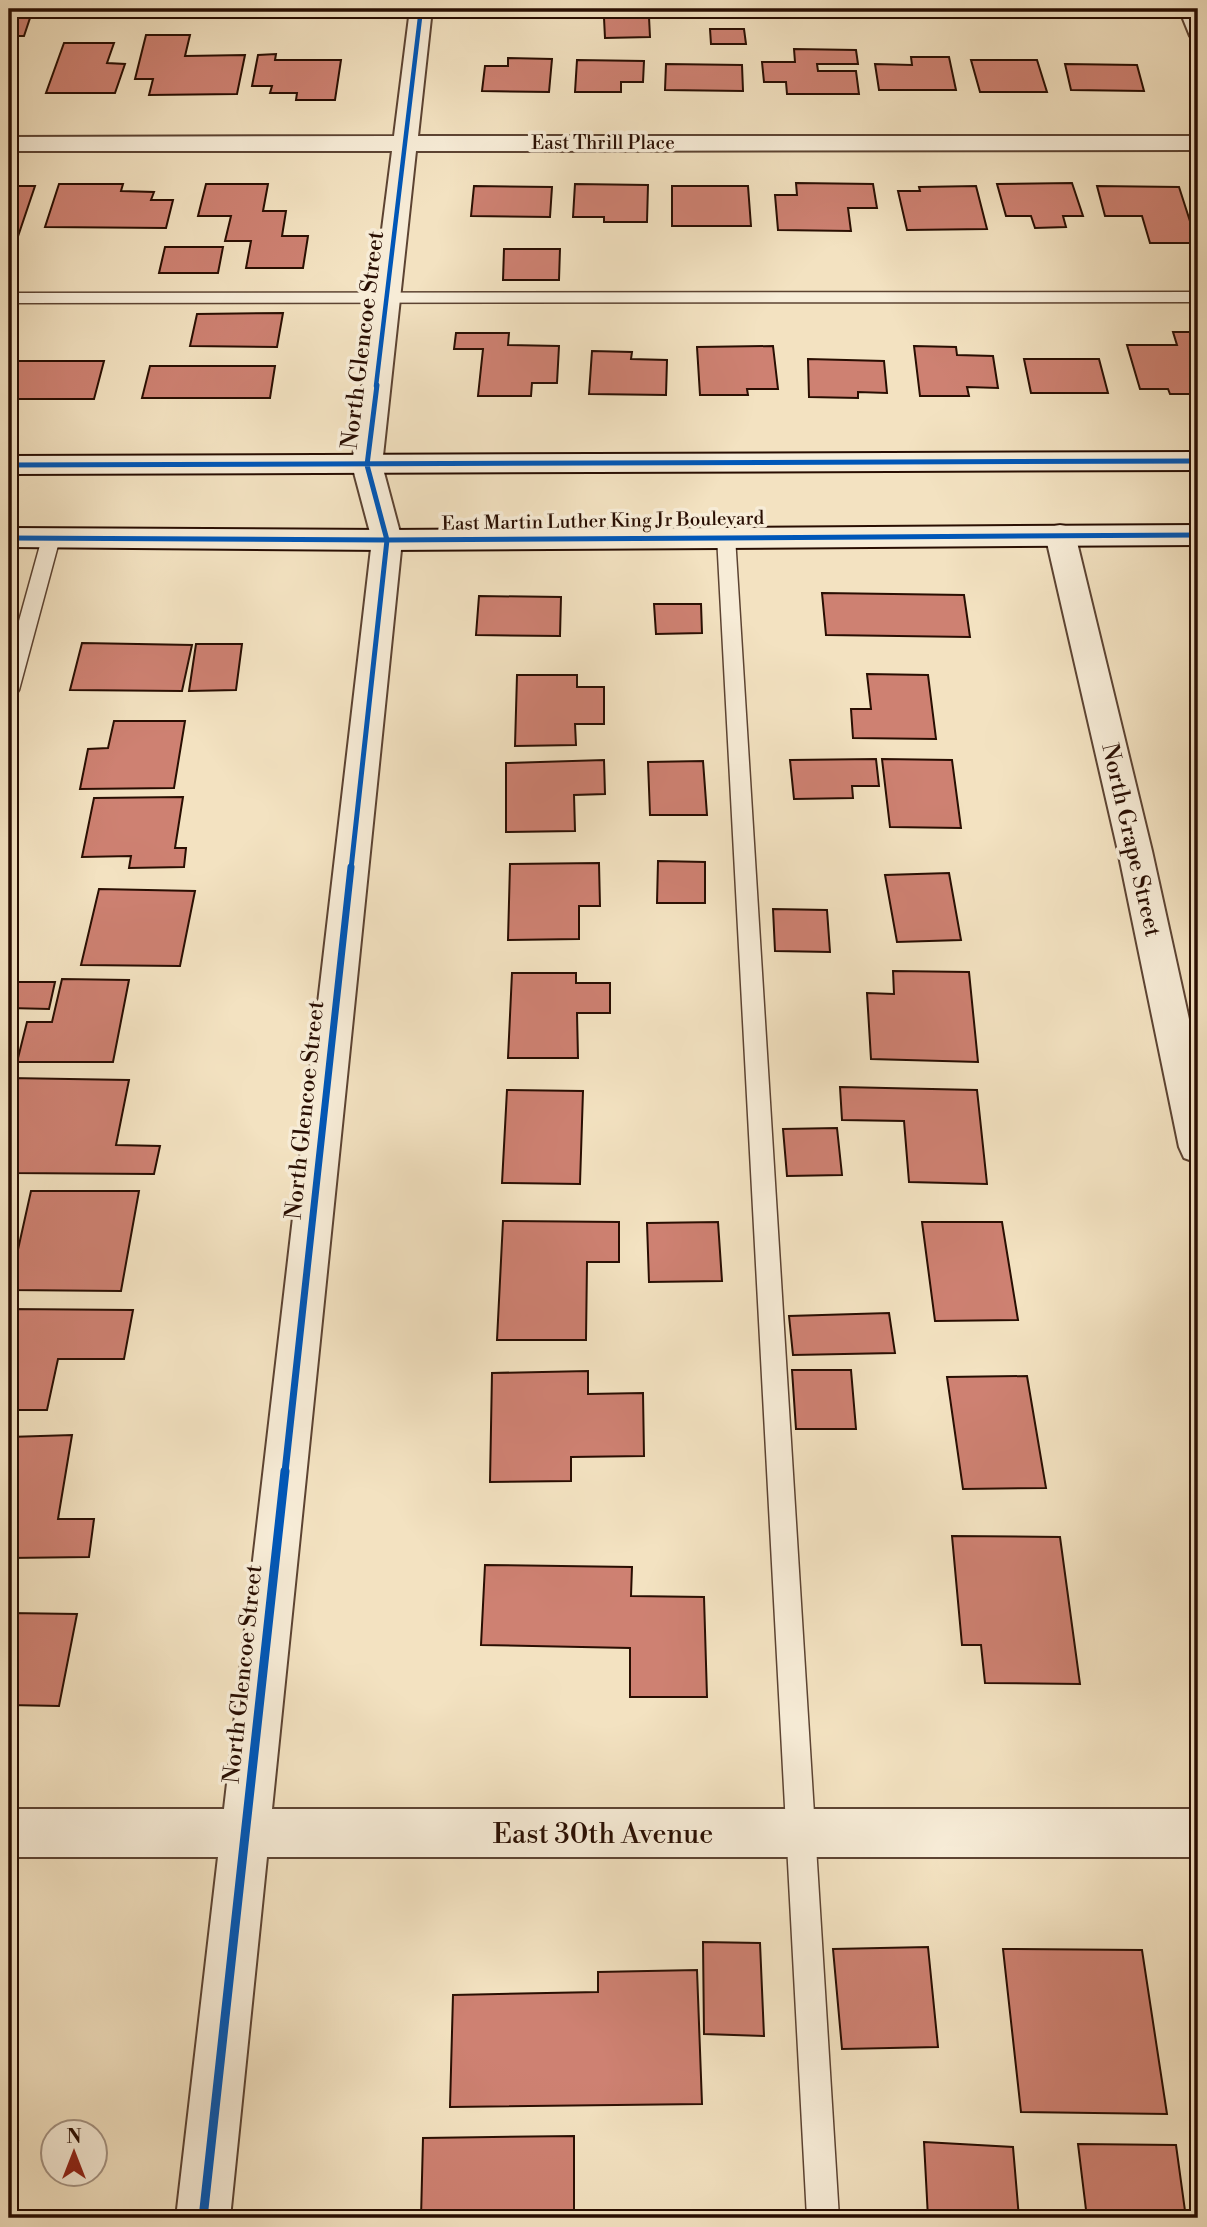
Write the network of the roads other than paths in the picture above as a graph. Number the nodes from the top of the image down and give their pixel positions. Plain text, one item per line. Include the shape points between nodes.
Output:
1 (1190, 9) edge
2 (421, 10) edge
3 (1198, 10) edge
4 (9, 12) edge
5 (1198, 30) edge
6 (406, 143) junction
7 (1198, 143) edge
8 (9, 144) edge
9 (387, 297) junction
10 (1198, 297) edge
11 (9, 298) edge
12 (1198, 461) edge
13 (9, 465) edge
14 (367, 465) junction
15 (1060, 534) junction
16 (1198, 534) edge
17 (726, 536) junction
18 (9, 538) edge
19 (51, 538) junction
20 (387, 540) junction
21 (9, 690) edge
22 (1198, 1147) edge
23 (245, 1831) junction
24 (9, 1833) edge
25 (1198, 1833) edge
26 (801, 1835) junction
27 (203, 2218) edge
28 (823, 2218) edge

1 - 2 lane
1 - 3 lane
1 - 5 street
2 - 4 lane
2 - 6 street, North Glencoe Street
6 - 7 street, East Thrill Place
6 - 8 street, East Thrill Place
6 - 9 street, North Glencoe Street
9 - 10 lane
9 - 11 lane
9 - 14 street, North Glencoe Street
12 - 14 street
13 - 14 street
14 - 20 street, North Glencoe Street
15 - 16 street, East Martin Luther King Jr Boulevard
15 - 17 street, East Martin Luther King Jr Boulevard
15 - 22 street, North Grape Street via 1135,851
17 - 20 street, East Martin Luther King Jr Boulevard
17 - 26 lane
18 - 19 street, East Martin Luther King Jr Boulevard
19 - 20 street, East Martin Luther King Jr Boulevard
19 - 21 lane
20 - 23 street, North Glencoe Street
23 - 24 street, East 30th Avenue
23 - 26 street, East 30th Avenue
23 - 27 street, North Glencoe Street
25 - 26 street, East 30th Avenue
26 - 28 lane

